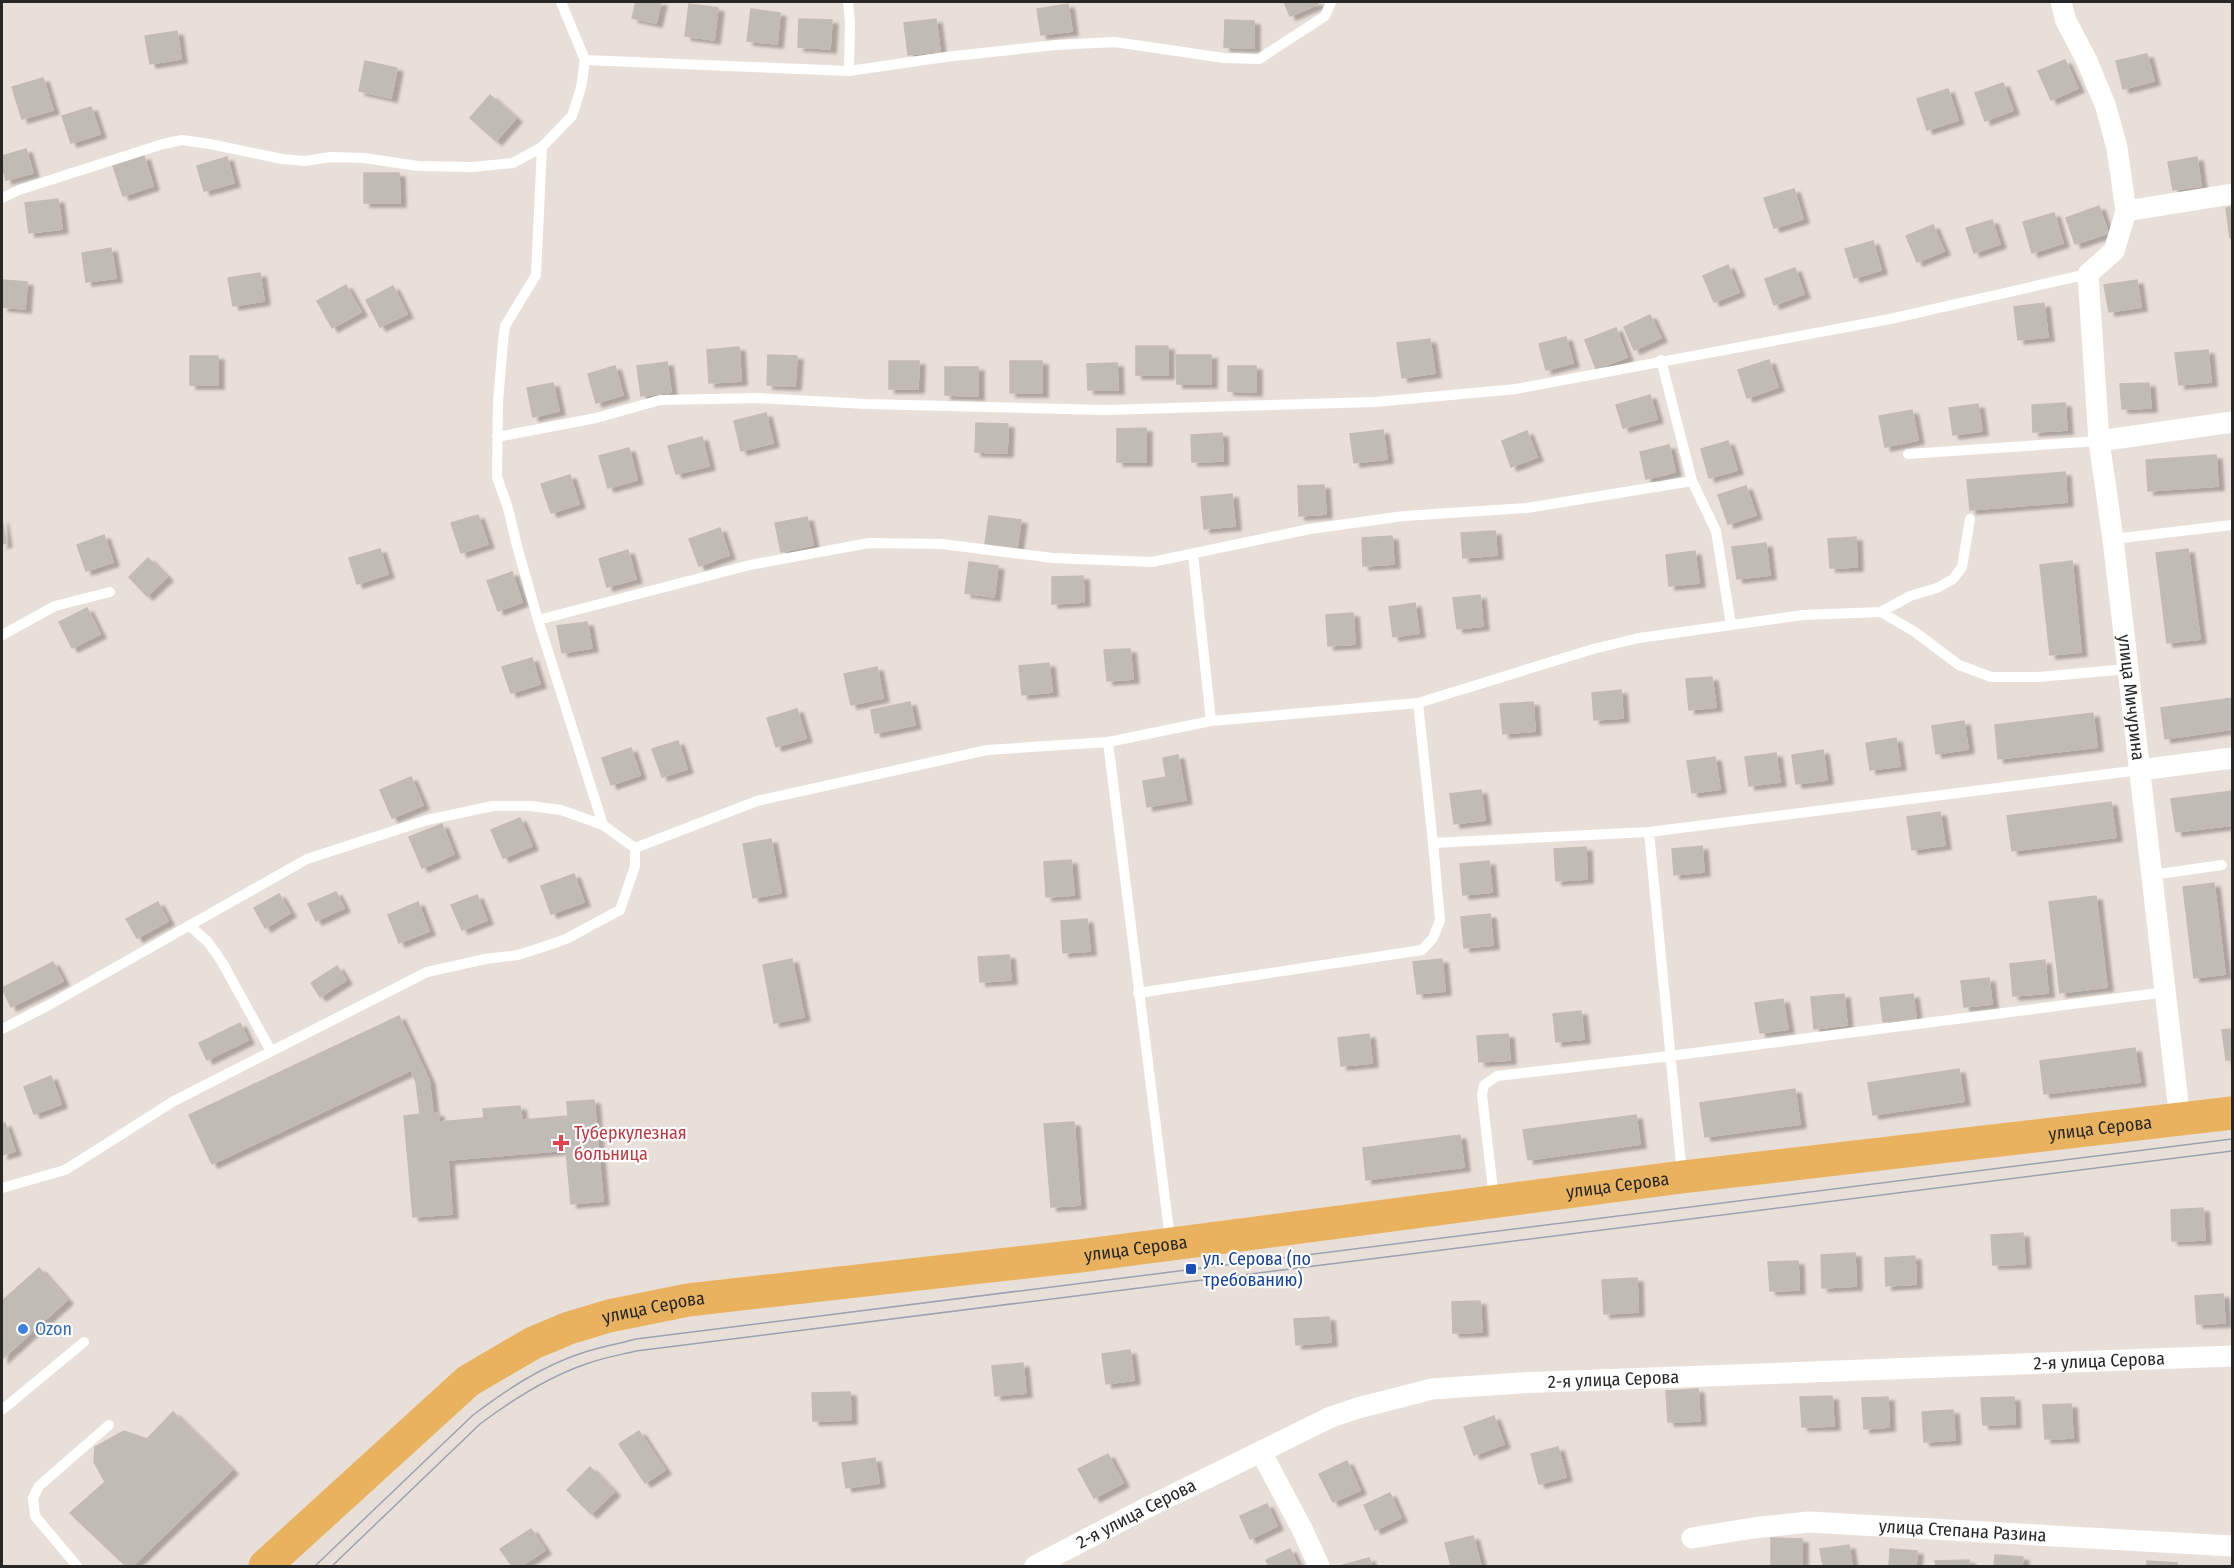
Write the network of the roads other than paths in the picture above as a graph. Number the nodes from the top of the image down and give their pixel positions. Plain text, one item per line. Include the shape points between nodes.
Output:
1 (561, 2) edge
2 (848, 2) edge
3 (1331, 2) edge
4 (2061, 2) edge
5 (585, 60) junction
6 (849, 71) junction
7 (542, 147) junction
8 (2232, 194) edge
9 (2, 198) edge
10 (2126, 211) junction
11 (2088, 274) junction
12 (1661, 360) junction
13 (2232, 422) edge
14 (498, 437) junction
15 (2099, 441) junction
16 (1908, 454) dead end
17 (1692, 481) junction
18 (1970, 519) dead end
19 (2232, 525) edge
20 (2113, 539) junction
21 (1193, 554) junction
22 (110, 592) dead end
23 (1881, 612) junction
24 (538, 620) junction
25 (1731, 625) junction
26 (2, 635) edge
27 (2128, 669) junction
28 (1418, 703) junction
29 (1211, 721) junction
30 (1108, 742) junction
31 (2232, 758) edge
32 (2140, 770) junction
33 (603, 825) junction
34 (1649, 832) junction
35 (1433, 843) junction
36 (635, 848) junction
37 (2222, 865) dead end
38 (2152, 875) junction
39 (190, 926) junction
40 (2166, 992) junction
41 (1138, 993) junction
42 (2, 1029) edge
43 (272, 1051) junction
44 (1670, 1056) junction
45 (2232, 1113) edge
46 (2180, 1120) junction
47 (1682, 1177) junction
48 (2, 1188) edge
49 (1494, 1203) junction
50 (1171, 1243) junction
51 (84, 1342) dead end
52 (2232, 1356) edge
53 (2, 1410) edge
54 (109, 1425) dead end
55 (1261, 1452) junction
56 (1692, 1538) dead end
57 (2232, 1546) edge
58 (77, 1566) edge
59 (265, 1566) edge
60 (1035, 1566) edge
61 (1319, 1566) edge

1 - 5 lane
2 - 6 lane
3 - 6 lane via 1325,16 1259,59 1224,58 1115,42 945,57
4 - 10 street via 2106,107 2117,148
5 - 6 lane
5 - 7 lane via 572,116
7 - 9 lane via 513,163 440,167 363,158 282,159 182,140
7 - 14 lane via 536,275 505,326
8 - 10 street
10 - 11 street via 2114,251
11 - 12 lane via 1890,319
11 - 15 street, улица Мичурина
12 - 14 lane via 1516,389 1375,402 1105,410 759,398 660,400 596,418
12 - 17 lane
13 - 15 street
14 - 24 lane via 497,477
15 - 16 lane
15 - 20 street, улица Мичурина
17 - 21 lane via 1527,508 1404,516 1310,529
17 - 25 lane via 1716,531
18 - 23 lane via 1962,567 1953,579
19 - 20 lane
20 - 27 street, улица Мичурина
21 - 24 lane via 1152,562 1053,558 942,544 869,543 750,566
21 - 29 lane
22 - 26 lane via 55,606
23 - 25 lane via 1803,615
23 - 27 lane via 1959,666 1991,677
24 - 33 lane
25 - 28 lane via 1593,649
27 - 32 street, улица Мичурина
28 - 29 lane
28 - 35 lane
29 - 30 lane
30 - 36 lane via 987,750 756,801
30 - 41 lane
31 - 32 street
32 - 34 lane
32 - 38 street, улица Мичурина
33 - 36 lane
33 - 39 lane via 561,810 530,806 493,806 427,820 307,859
34 - 35 lane
34 - 44 lane
35 - 41 lane via 1440,920 1433,938 1422,950
36 - 43 lane via 635,866 620,910 598,923 518,955 427,972
37 - 38 lane
38 - 40 street, улица Мичурина
39 - 42 lane
39 - 43 lane via 222,962
40 - 44 lane
40 - 46 street, улица Мичурина
41 - 50 lane
43 - 48 lane via 174,1101 65,1170
44 - 47 lane
44 - 49 lane via 1497,1076 1484,1085
45 - 46 main road, улица Серова
46 - 47 main road, улица Серова
47 - 49 main road, улица Серова
49 - 50 main road, улица Серова
50 - 59 main road, улица Серова via 688,1300 569,1328 533,1343 468,1381
51 - 53 lane
52 - 55 street, 2-я улица Серова via 1452,1386 1331,1417
54 - 58 lane via 39,1486 33,1498 34,1516
55 - 60 street, 2-я улица Серова
55 - 61 street
56 - 57 street, улица Степана Разина via 1809,1522

